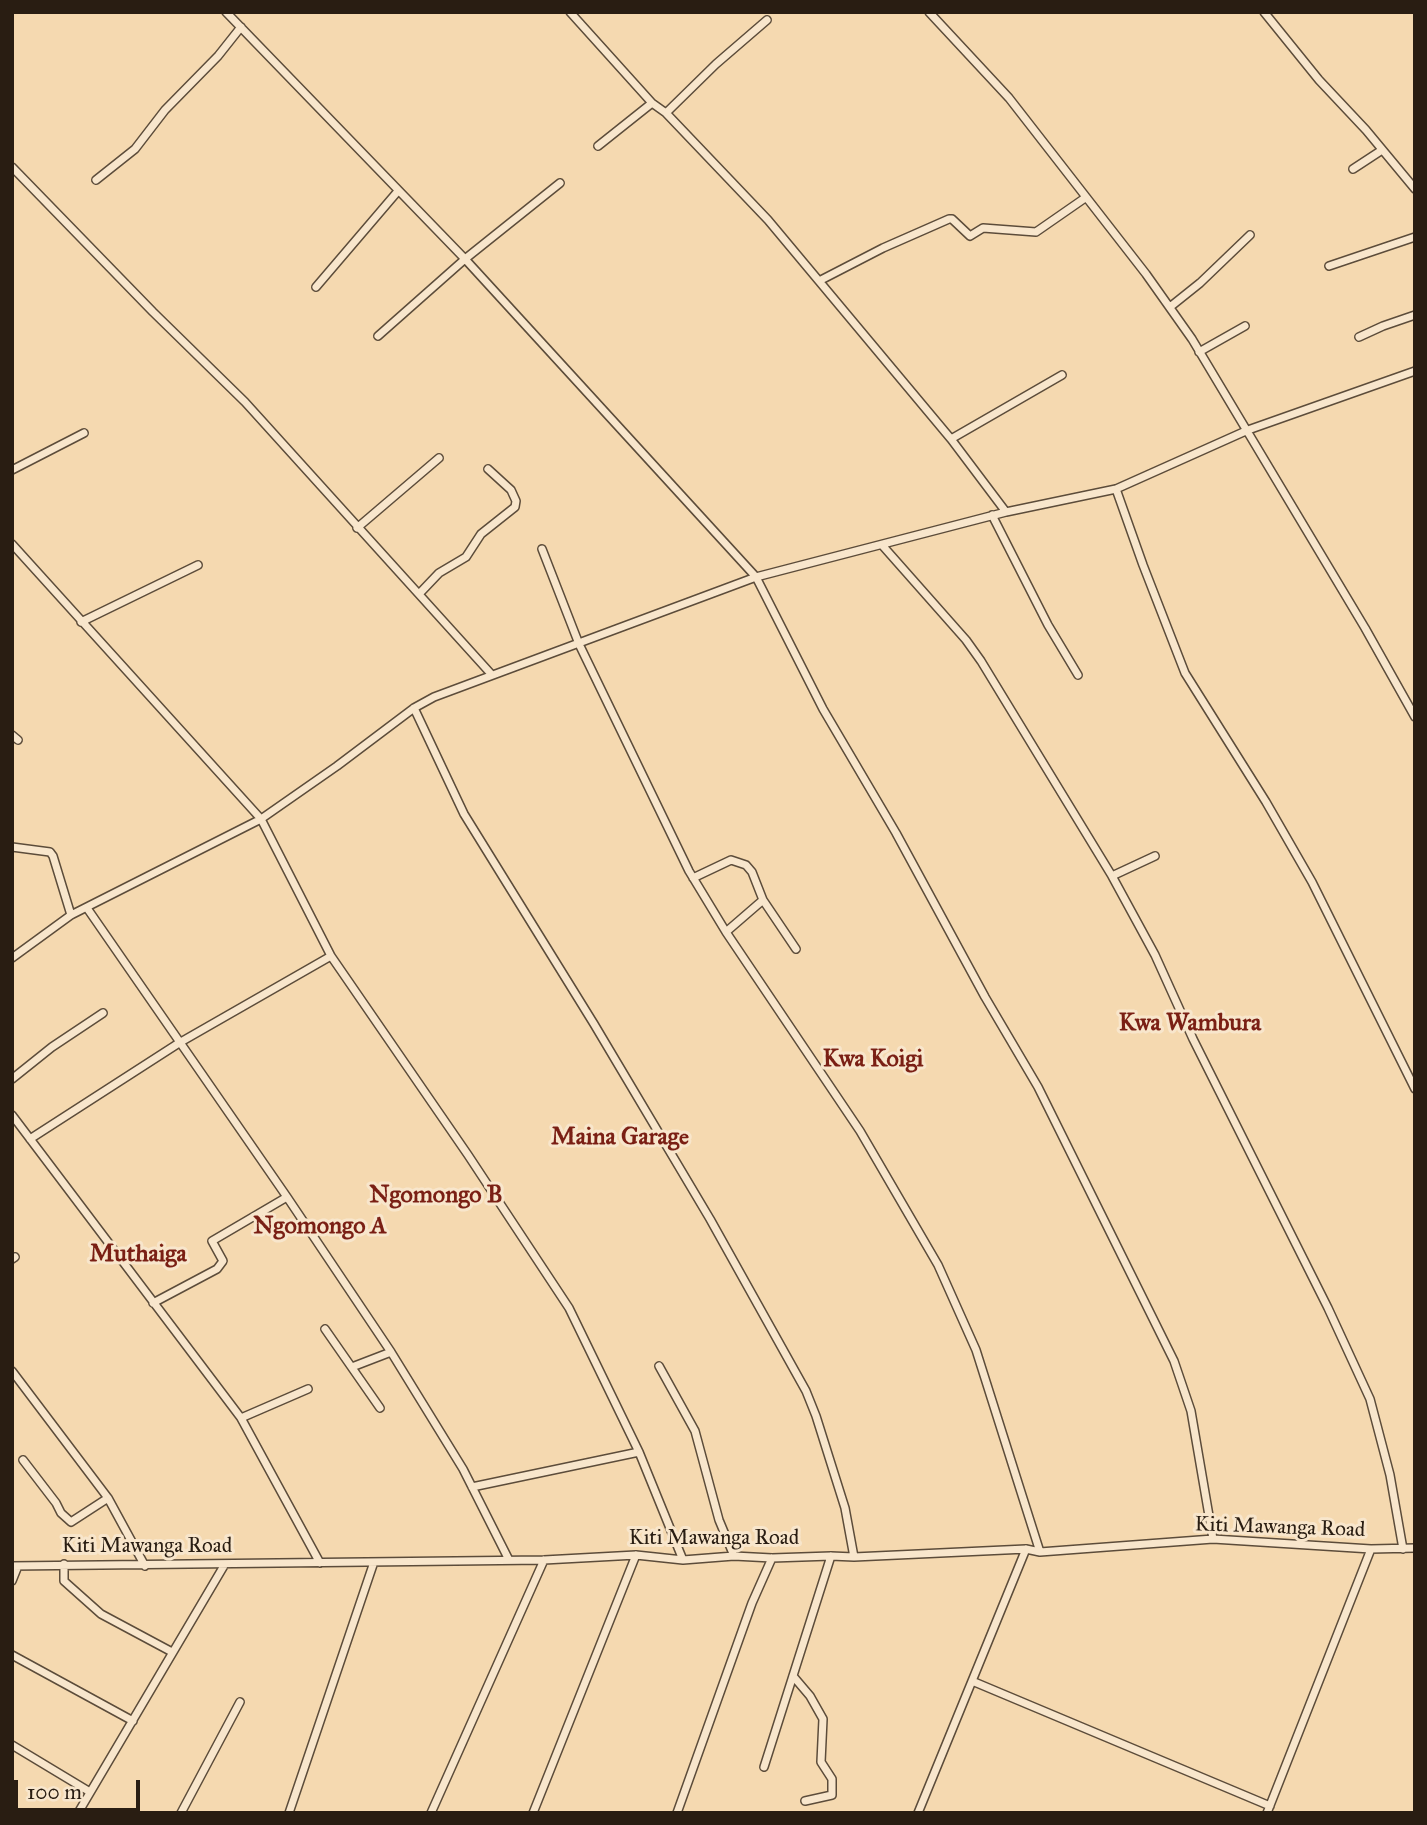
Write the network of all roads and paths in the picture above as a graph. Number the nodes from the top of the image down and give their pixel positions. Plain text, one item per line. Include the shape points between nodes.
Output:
1 (226, 12) edge
2 (570, 12) edge
3 (929, 12) edge
4 (1264, 12) edge
5 (767, 20) dead end
6 (241, 27) junction
7 (652, 103) junction
8 (666, 113) junction
9 (598, 146) dead end
10 (1382, 150) junction
11 (12, 167) edge
12 (1353, 169) dead end
13 (96, 180) dead end
14 (560, 183) dead end
15 (1415, 189) edge
16 (398, 191) junction
17 (1085, 198) junction
18 (1250, 235) dead end
19 (1415, 237) edge
20 (465, 259) junction
21 (1329, 266) dead end
22 (819, 281) junction
23 (316, 287) dead end
24 (1170, 307) junction
25 (1415, 315) edge
26 (1245, 326) dead end
27 (378, 336) dead end
28 (1359, 337) dead end
29 (1199, 352) junction
30 (1415, 371) edge
31 (1062, 375) dead end
32 (1248, 430) junction
33 (84, 433) dead end
34 (951, 439) junction
35 (439, 458) dead end
36 (488, 469) dead end
37 (12, 470) edge
38 (1116, 489) junction
39 (1006, 512) junction
40 (992, 516) junction
41 (358, 528) junction
42 (12, 544) edge
43 (882, 545) junction
44 (542, 549) dead end
45 (198, 565) dead end
46 (755, 577) junction
47 (419, 594) junction
48 (81, 622) junction
49 (579, 645) junction
50 (492, 675) junction
51 (1078, 675) dead end
52 (414, 708) junction
53 (1415, 717) edge
54 (261, 819) junction
55 (12, 847) edge
56 (1155, 856) dead end
57 (1112, 876) junction
58 (693, 878) junction
59 (763, 900) junction
60 (87, 908) junction
61 (71, 915) junction
62 (726, 932) junction
63 (796, 949) dead end
64 (331, 956) junction
65 (12, 958) edge
66 (103, 1013) dead end
67 (179, 1043) junction
68 (12, 1079) edge
69 (1415, 1088) edge
70 (12, 1115) edge
71 (30, 1139) junction
72 (287, 1197) junction
73 (153, 1303) junction
74 (325, 1329) dead end
75 (391, 1352) junction
76 (659, 1366) dead end
77 (352, 1367) junction
78 (12, 1371) edge
79 (308, 1389) dead end
80 (380, 1408) dead end
81 (240, 1418) junction
82 (639, 1452) junction
83 (23, 1460) dead end
84 (472, 1487) junction
85 (108, 1498) junction
86 (1213, 1539) junction
87 (1415, 1548) edge
88 (1026, 1549) junction
89 (1371, 1549) junction
90 (1402, 1549) junction
91 (1040, 1552) junction
92 (636, 1555) junction
93 (734, 1556) junction
94 (831, 1556) junction
95 (854, 1557) junction
96 (772, 1558) junction
97 (509, 1560) junction
98 (544, 1560) junction
99 (683, 1560) junction
100 (374, 1562) junction
101 (320, 1563) junction
102 (64, 1564) junction
103 (225, 1564) junction
104 (15, 1566) edge
105 (145, 1566) junction
106 (12, 1581) edge
107 (172, 1653) junction
108 (12, 1655) edge
109 (793, 1676) junction
110 (972, 1681) junction
111 (240, 1702) dead end
112 (133, 1721) junction
113 (12, 1745) edge
114 (764, 1767) dead end
115 (90, 1792) junction
116 (805, 1801) dead end
117 (1268, 1810) edge
118 (78, 1813) edge
119 (181, 1813) edge
120 (289, 1813) edge
121 (431, 1813) edge
122 (533, 1813) edge
123 (677, 1813) edge
124 (918, 1813) edge

1 - 6 street
2 - 7 street
3 - 17 street via 1009,97
4 - 10 street
5 - 8 street
6 - 13 street via 164,110 135,149
6 - 16 street
7 - 8 street
7 - 9 street
8 - 22 street
10 - 12 street
10 - 15 street
11 - 41 street via 245,402
14 - 20 street
16 - 20 street
16 - 23 street
17 - 22 street via 1036,232 984,228 970,236 949,219
17 - 24 street
18 - 24 street
19 - 21 street
20 - 27 street
20 - 46 street
22 - 34 street
24 - 29 street
25 - 28 street
26 - 29 street
29 - 32 street
30 - 32 street
31 - 34 street
32 - 38 street
32 - 53 street
33 - 37 street
34 - 39 street
35 - 41 street
36 - 47 street via 511,490 515,507
38 - 39 street
38 - 69 street via 1185,673 1312,882
39 - 40 street
40 - 43 street
40 - 51 street
41 - 47 street
42 - 48 street
43 - 46 street
43 - 57 street via 966,640
44 - 49 street
45 - 48 street
46 - 49 street
46 - 86 street via 823,709 1038,1087 1174,1361 1191,1411
47 - 50 street
48 - 54 street
49 - 50 street
49 - 58 street
50 - 52 street
52 - 54 street
52 - 95 street via 464,814 710,1219 806,1391 845,1508
54 - 60 street
54 - 64 street
55 - 61 street via 54,856
56 - 57 street
57 - 90 street via 1155,955 1370,1399 1391,1475
58 - 59 street via 738,861 752,872
58 - 62 street
59 - 62 street
59 - 63 street
60 - 61 street
60 - 67 street
61 - 65 street
62 - 91 street via 860,1131 938,1265 976,1350
64 - 67 street
64 - 82 street via 569,1308
66 - 68 street
67 - 71 street
67 - 72 street
70 - 71 street
71 - 73 street
72 - 73 street via 212,1241 223,1261 217,1269
72 - 75 street
73 - 81 street
74 - 77 street
75 - 77 street
75 - 84 street
76 - 93 street via 695,1431 719,1520
77 - 80 street
78 - 85 street
79 - 81 street
81 - 101 street
82 - 84 street
82 - 99 street
83 - 85 street via 71,1522
84 - 97 street
85 - 105 street
86 - 89 street, Kiti Mawanga Road
86 - 91 street, Kiti Mawanga Road
87 - 90 street, Kiti Mawanga Road
88 - 91 street, Kiti Mawanga Road
88 - 95 street, Kiti Mawanga Road
88 - 110 street
89 - 90 street, Kiti Mawanga Road
89 - 117 street
92 - 98 street, Kiti Mawanga Road
92 - 99 street, Kiti Mawanga Road
92 - 122 street
93 - 96 street, Kiti Mawanga Road
93 - 99 street, Kiti Mawanga Road
94 - 95 street, Kiti Mawanga Road
94 - 96 street, Kiti Mawanga Road
94 - 109 street
96 - 123 street
97 - 98 street, Kiti Mawanga Road
97 - 100 street, Kiti Mawanga Road
98 - 121 street
100 - 101 street, Kiti Mawanga Road
100 - 120 street
101 - 103 street, Kiti Mawanga Road
102 - 104 street, Kiti Mawanga Road
102 - 105 street, Kiti Mawanga Road
102 - 107 street via 64,1580 101,1614
103 - 105 street, Kiti Mawanga Road
103 - 107 street
104 - 106 street
107 - 112 street
108 - 112 street
109 - 114 street
109 - 116 street via 824,1719 821,1762 832,1779 832,1795
110 - 117 street
110 - 124 street
111 - 119 street
112 - 115 street
113 - 115 street
115 - 118 street

